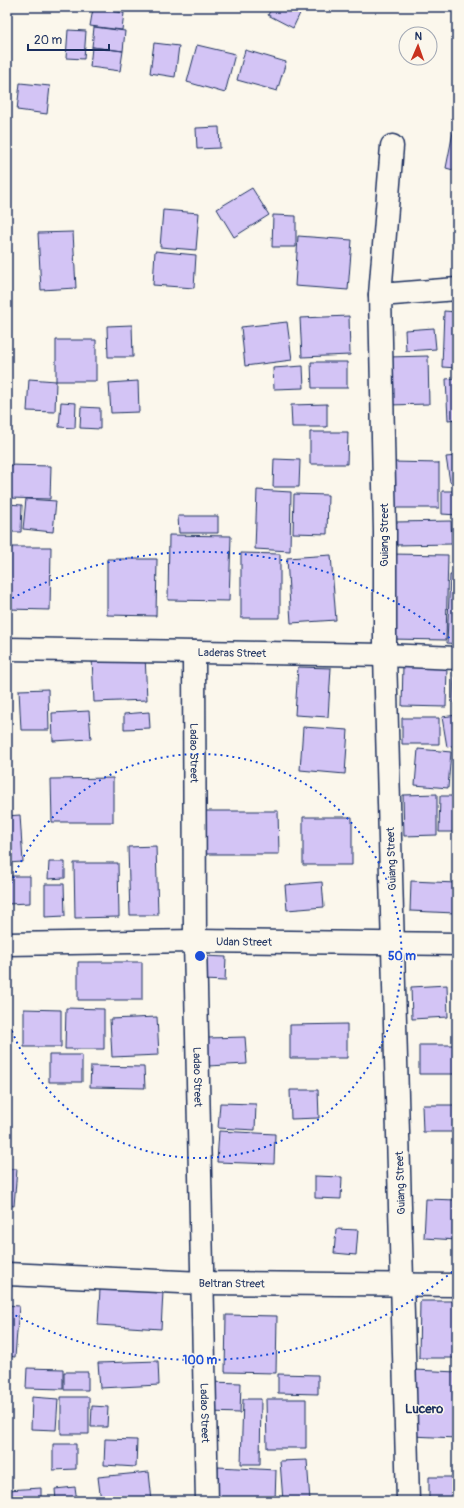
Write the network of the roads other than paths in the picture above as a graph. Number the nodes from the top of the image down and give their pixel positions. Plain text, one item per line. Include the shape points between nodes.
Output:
1 (392, 146) dead end
2 (457, 288) edge
3 (380, 295) junction
4 (7, 650) edge
5 (194, 652) junction
6 (385, 655) junction
7 (457, 658) edge
8 (195, 941) junction
9 (393, 943) junction
10 (7, 944) edge
11 (457, 944) edge
12 (7, 1274) edge
13 (202, 1283) junction
14 (402, 1284) junction
15 (457, 1285) edge
16 (208, 1501) edge
17 (408, 1501) edge

1 - 3 street, Guiang Street
2 - 3 street
3 - 6 street, Guiang Street
4 - 5 street, Laderas Street
5 - 6 street, Laderas Street
5 - 8 street, Ladao Street
6 - 7 street, Laderas Street
6 - 9 street, Guiang Street
8 - 9 street, Udan Street
8 - 10 street, Udan Street
8 - 13 street, Ladao Street
9 - 11 street, Udan Street
9 - 14 street, Guiang Street
12 - 13 street, Beltran Street
13 - 14 street, Beltran Street
13 - 16 street, Ladao Street
14 - 15 street, Beltran Street
14 - 17 street, Guiang Street

